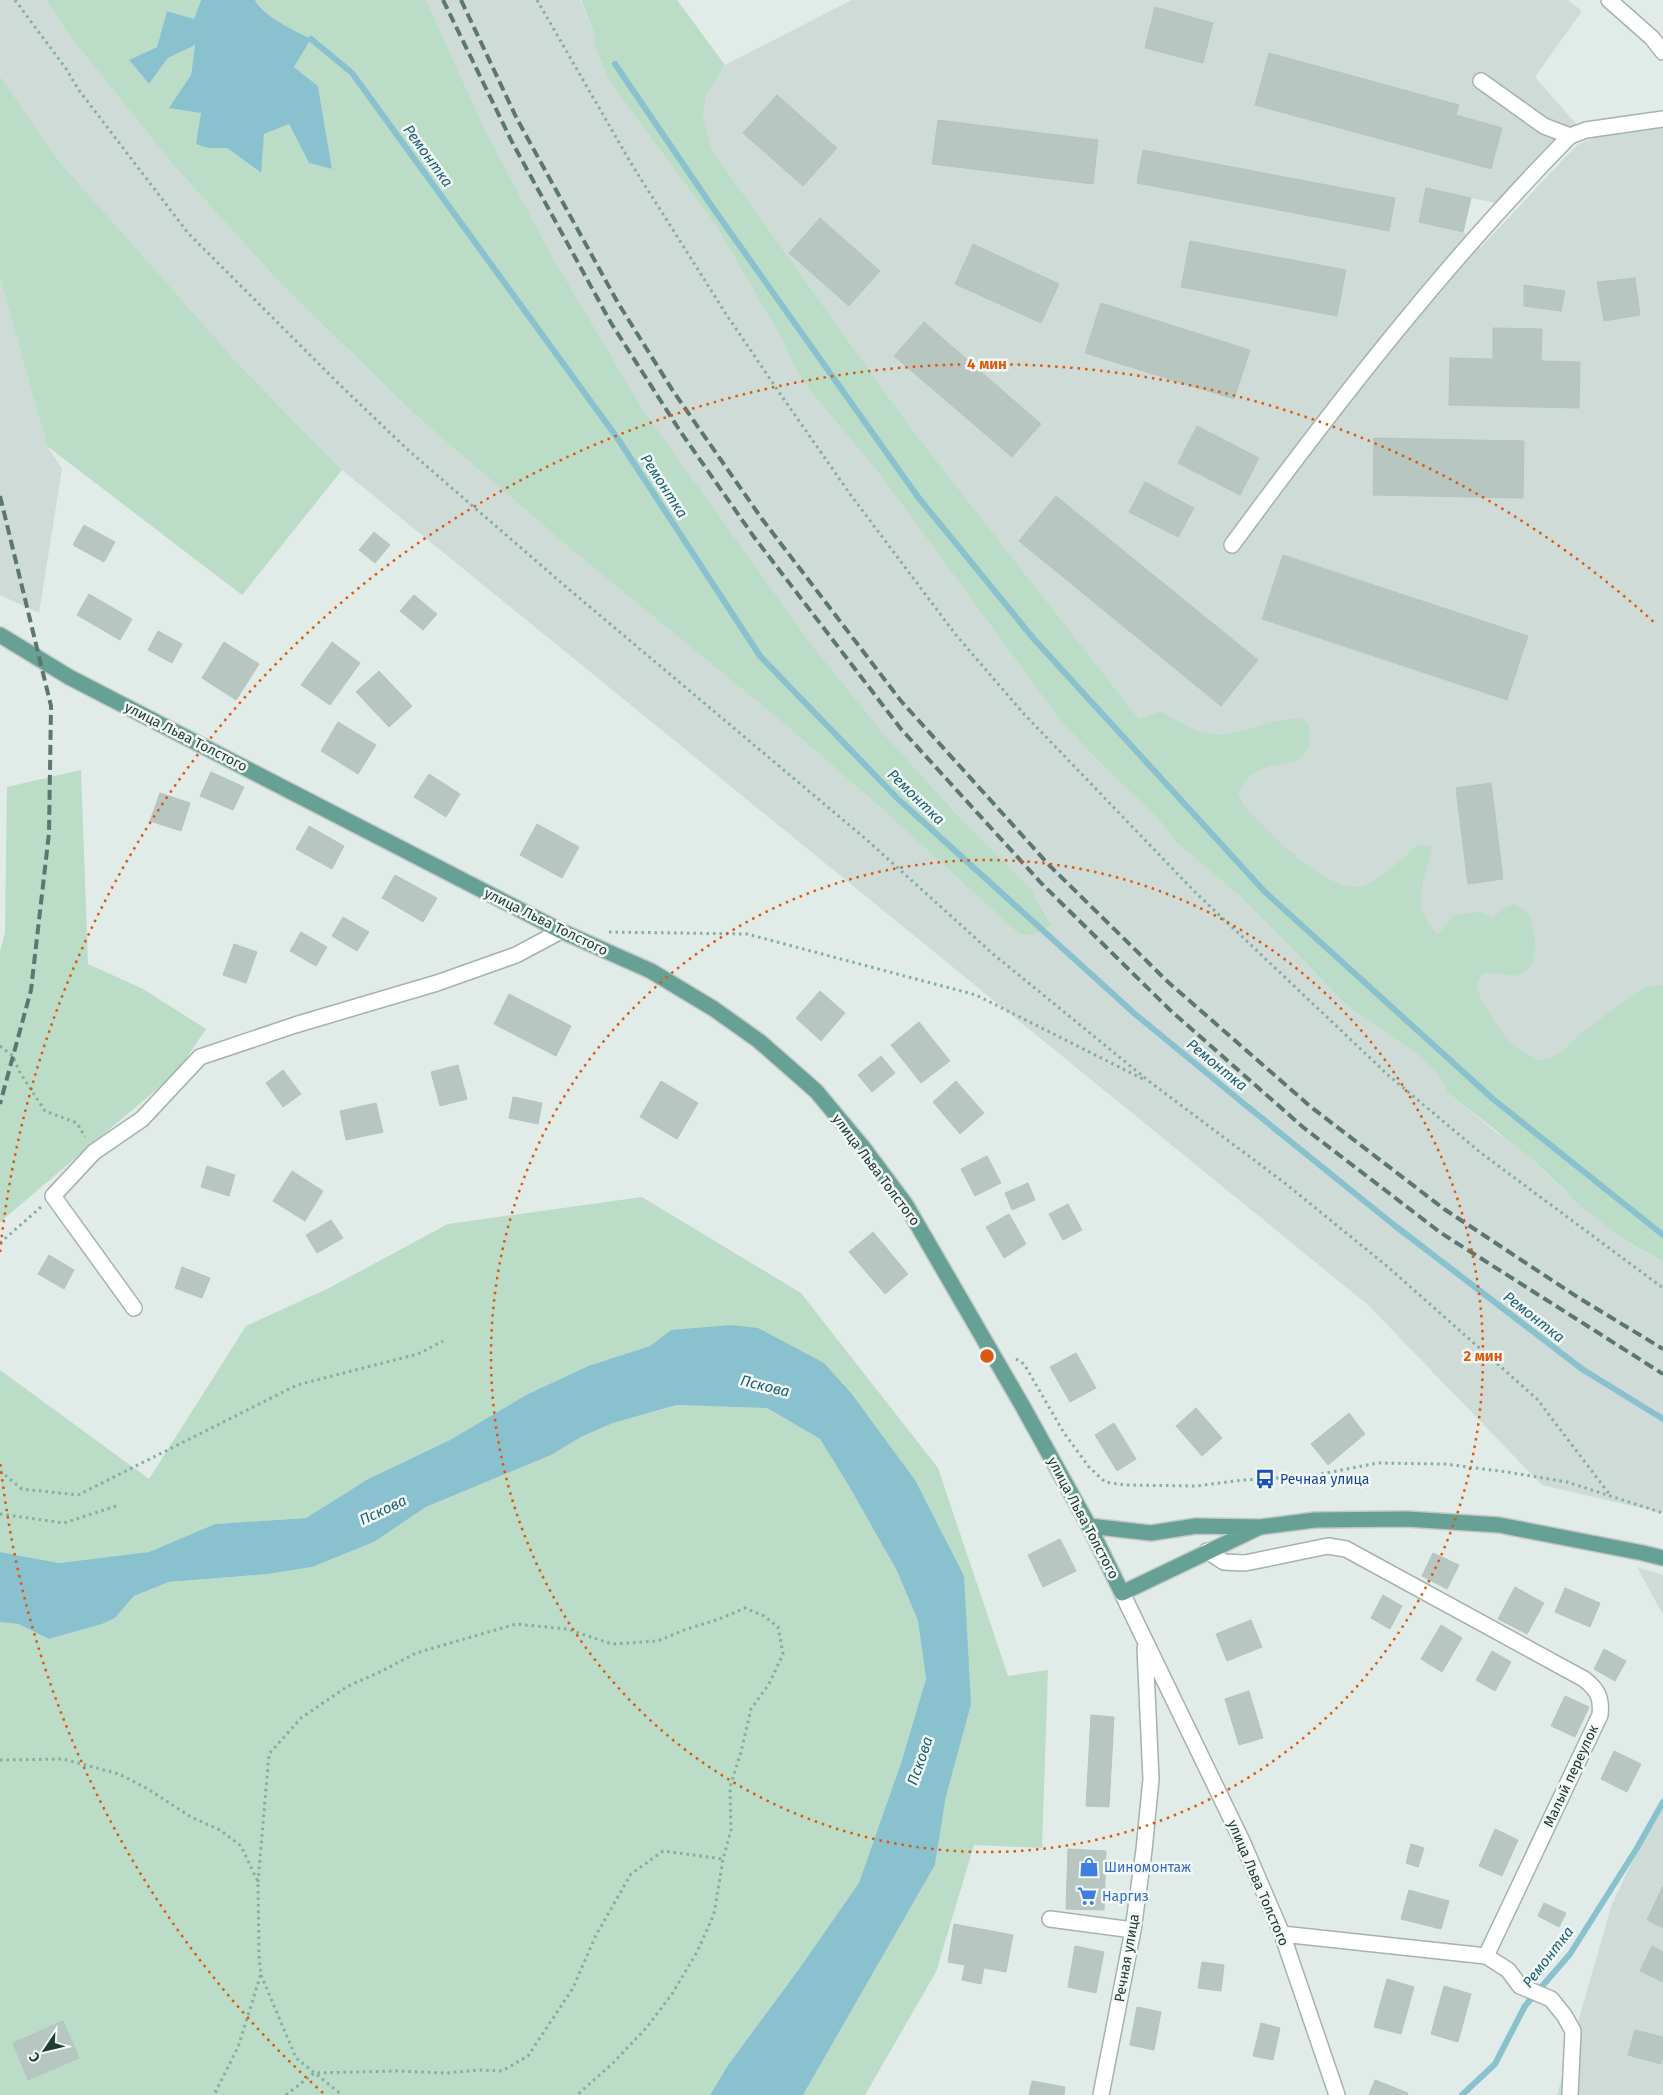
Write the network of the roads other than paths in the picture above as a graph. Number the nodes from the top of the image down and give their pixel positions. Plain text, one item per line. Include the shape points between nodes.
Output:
1 (1609, 0) edge
2 (1663, 52) edge
3 (1481, 81) dead end
4 (1663, 119) edge
5 (1570, 136) junction
6 (1232, 545) dead end
7 (0, 635) edge
8 (561, 931) junction
9 (134, 1308) dead end
10 (1089, 1526) junction
11 (1260, 1526) junction
12 (1207, 1551) junction
13 (1663, 1558) edge
14 (1122, 1593) junction
15 (1144, 1642) junction
16 (1050, 1919) dead end
17 (1133, 1930) junction
18 (1282, 1934) junction
19 (1486, 1956) junction
20 (1101, 2095) edge
21 (1337, 2095) edge
22 (1570, 2095) edge

1 - 2 street
3 - 5 street via 1544,126
4 - 5 street via 1586,130
5 - 6 street via 1413,310 1318,427
7 - 8 main road, улица Льва Толстого via 69,677
8 - 9 street via 516,955 437,983 200,1057 142,1119 94,1152 53,1196
8 - 10 main road, улица Льва Толстого via 651,971 714,1009 760,1041 816,1091 906,1204
10 - 11 main road via 1151,1533 1196,1526
10 - 14 main road, улица Льва Толстого
11 - 12 main road
11 - 13 main road via 1316,1520 1407,1519 1500,1525
12 - 14 main road
12 - 19 street, Малый переулок via 1224,1562 1245,1563 1328,1546 1346,1549 1594,1686 1600,1695 1600,1715
14 - 15 street, улица Льва Толстого
15 - 17 street, Речная улица via 1151,1779
15 - 18 street, улица Льва Толстого via 1242,1841
16 - 17 street
17 - 20 street, Речная улица
18 - 19 street
18 - 21 street, улица Льва Толстого
19 - 22 street via 1508,1970 1520,1986 1552,1999 1564,2014 1573,2031

